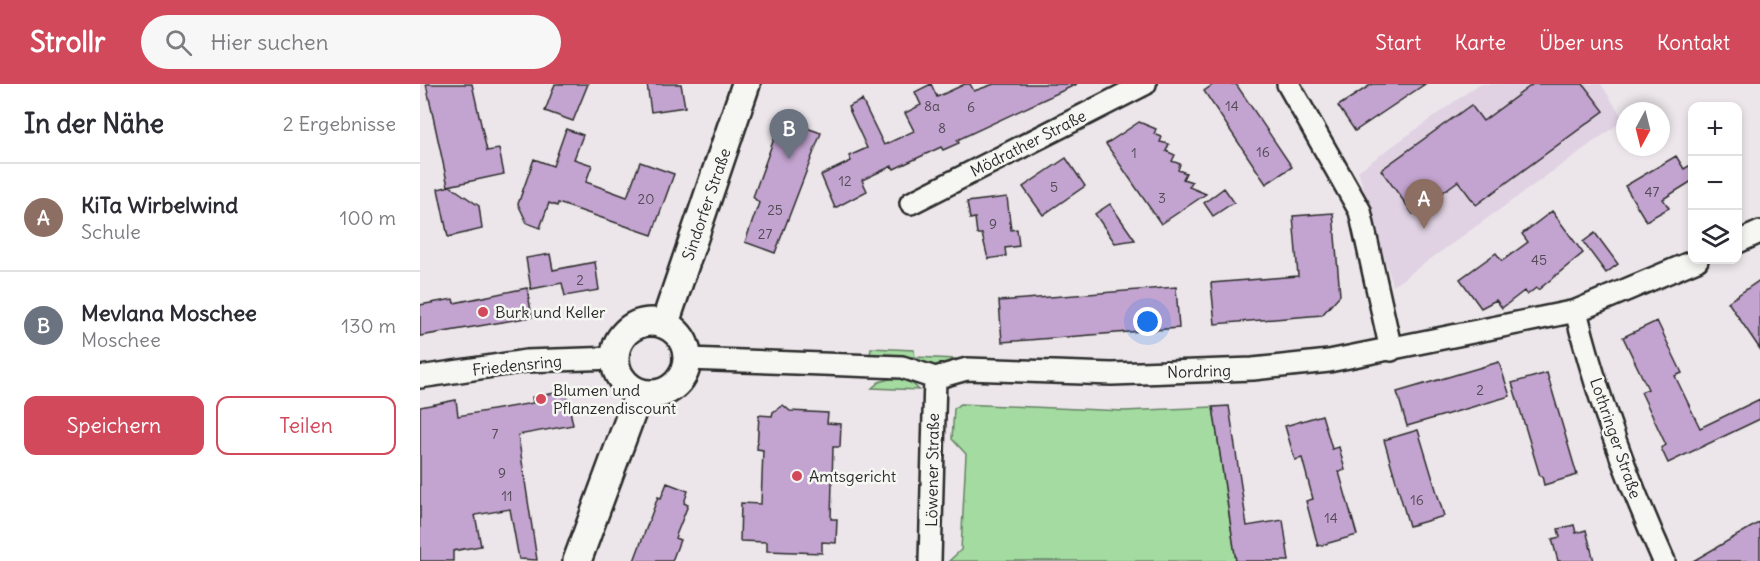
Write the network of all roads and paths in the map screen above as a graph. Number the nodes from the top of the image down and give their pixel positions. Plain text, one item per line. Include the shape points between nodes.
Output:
1 (746, 84) edge
2 (1145, 84) edge
3 (1288, 84) edge
4 (910, 203) dead end
5 (1760, 232) edge
6 (1742, 240) edge
7 (1688, 264) edge
8 (1576, 311) junction
9 (665, 323) junction
10 (1391, 350) junction
11 (615, 358) junction
12 (688, 359) junction
13 (420, 377) edge
14 (934, 378) junction
15 (639, 393) junction
16 (577, 561) edge
17 (930, 561) edge
18 (1664, 561) edge

1 - 9 street, Sindorfer Straße
2 - 4 street, Mödrather Straße
3 - 10 street via 1360,211
5 - 6 street
7 - 8 street, Nordring
8 - 10 street, Nordring
8 - 18 street, Lothringer Straße via 1586,353 1637,501
9 - 11 street via 640,322 620,337
9 - 12 street via 681,338
10 - 14 street, Nordring via 1252,369 1112,374 967,369
11 - 13 street, Friedensring via 526,361
11 - 15 street via 618,375
12 - 14 street via 902,367
12 - 15 street via 681,380 662,393
14 - 17 street, Löwener Straße
15 - 16 street

